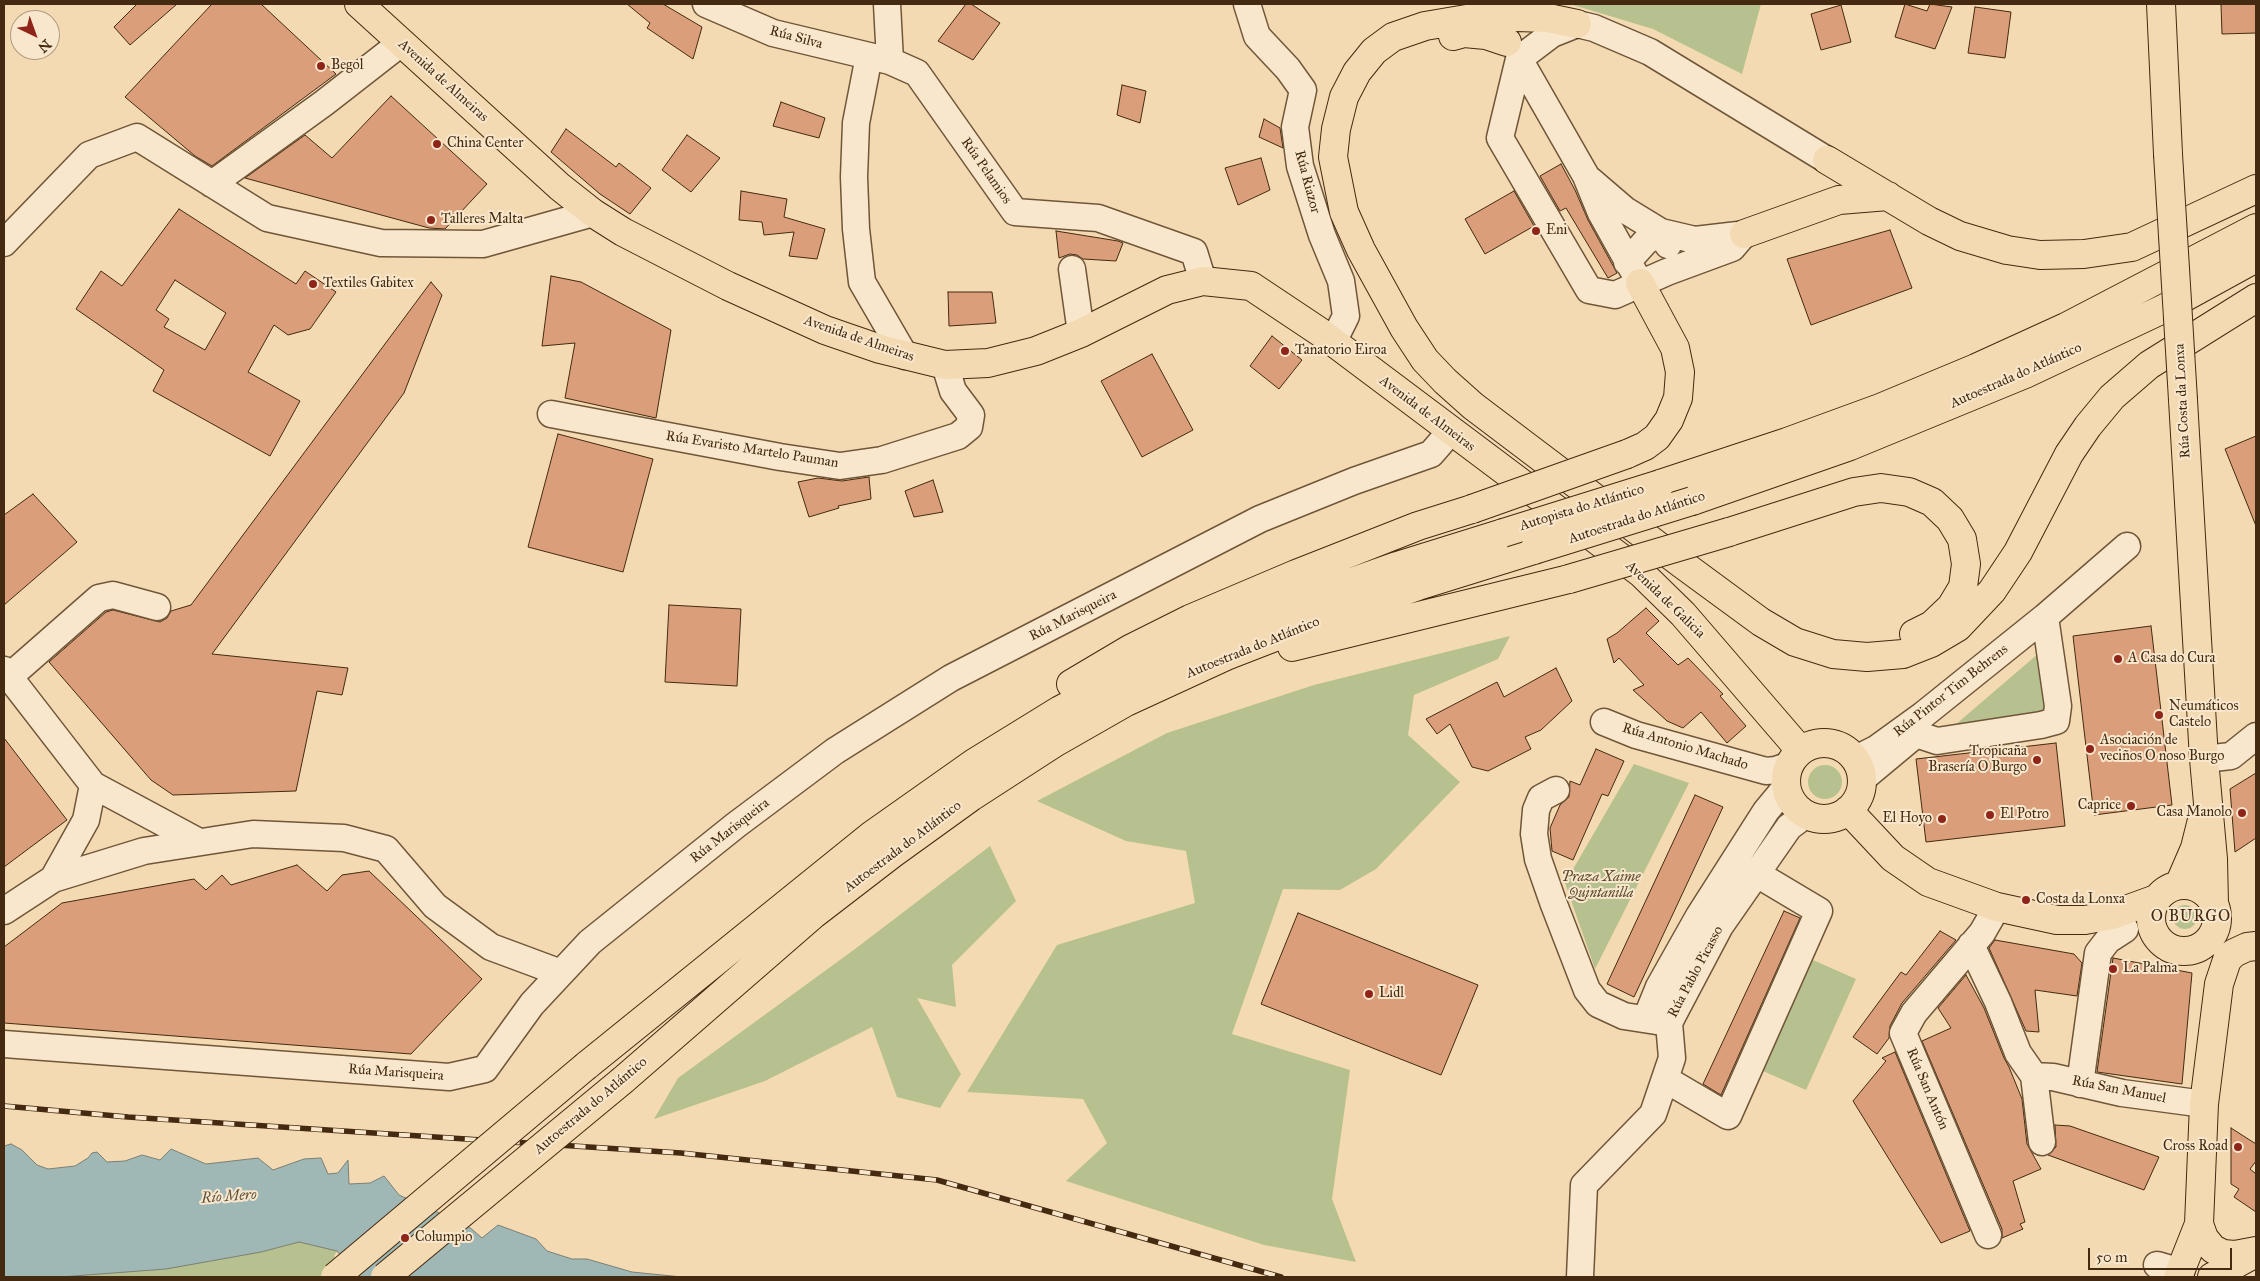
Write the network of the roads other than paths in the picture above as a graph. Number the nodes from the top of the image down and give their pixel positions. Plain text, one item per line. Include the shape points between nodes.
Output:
1 (359, 4) edge
2 (706, 4) edge
3 (887, 4) edge
4 (1247, 4) edge
5 (2161, 4) edge
6 (1484, 16) junction
7 (1577, 24) junction
8 (401, 43) junction
9 (1513, 50) junction
10 (880, 59) junction
11 (1827, 160) joint
12 (1586, 176) junction
13 (212, 184) junction
14 (2256, 189) edge
15 (1888, 196) junction
16 (593, 213) junction
17 (2256, 228) edge
18 (1661, 232) junction
19 (1744, 234) junction
20 (4, 243) edge
21 (2256, 258) edge
22 (1072, 269) dead end
23 (1667, 272) junction
24 (1633, 273) junction
25 (1203, 281) junction
26 (2256, 298) edge
27 (1081, 333) junction
28 (1333, 342) junction
29 (905, 356) junction
30 (945, 365) junction
31 (551, 414) dead end
32 (1450, 432) junction
33 (1507, 473) joint
34 (1660, 484) joint
35 (1503, 533) joint
36 (2126, 546) dead end
37 (157, 607) dead end
38 (2045, 617) junction
39 (1226, 656) junction
40 (6, 674) edge
41 (1604, 722) dead end
42 (2256, 736) edge
43 (2204, 759) junction
44 (974, 763) junction
45 (1858, 768) junction
46 (1784, 775) junction
47 (93, 785) junction
48 (1556, 790) dead end
49 (2207, 797) junction
50 (1848, 810) junction
51 (1805, 814) junction
52 (199, 842) junction
53 (1758, 874) junction
54 (52, 879) junction
55 (2168, 892) junction
56 (1997, 907) junction
57 (4, 911) edge
58 (2216, 912) junction
59 (2085, 920) junction
60 (2124, 929) junction
61 (2155, 936) junction
62 (2256, 941) edge
63 (1971, 945) junction
64 (2256, 946) edge
65 (2183, 952) junction
66 (561, 973) junction
67 (2218, 1002) junction
68 (1657, 1021) junction
69 (4, 1044) edge
70 (2034, 1076) junction
71 (1665, 1079) junction
72 (2080, 1084) junction
73 (2204, 1104) junction
74 (2042, 1142) dead end
75 (2199, 1224) junction
76 (1988, 1235) dead end
77 (2256, 1252) edge
78 (2172, 1272) edge
79 (335, 1277) edge
80 (385, 1277) edge
81 (1580, 1277) edge
82 (2212, 1277) edge

1 - 8 main road, Avenida de Almeiras
2 - 10 street, Rúa Silva via 773,33
3 - 10 street
4 - 28 street, Rúa Riazor via 1257,36 1303,90 1295,127 1300,166 1341,281 1346,316
5 - 43 main road, Rúa Costa da Lonxa, bridge
6 - 7 main road via 1548,18
6 - 9 main road
6 - 26 main road via 1425,26 1393,37 1374,50 1356,72 1344,97 1333,157 1344,212 1361,250 1404,328 1425,360 1445,381 1473,406 1682,564 1761,622 1795,642 1833,654 1867,658 1903,654 1958,627 1992,591 2013,560 2068,454 2112,397 2149,365
7 - 9 street
7 - 11 street via 1650,52
8 - 13 street
8 - 16 main road, Avenida de Almeiras
9 - 12 street
9 - 24 street via 1500,138 1589,290 1615,295
9 - 39 main road, bridge via 1486,35 1464,33 1415,45 1392,58 1373,75 1359,97 1352,125 1348,156 1354,189 1365,221 1416,320 1442,356 1498,408 1785,620 1817,634 1849,641 1881,642 1909,637 1932,625 1951,607 1963,587 1966,564 1962,539 1950,519 1932,502 1909,492 1881,488 1854,492 1729,532 1570,579 1273,651
10 - 25 street, Rúa Pelamios via 917,73 1015,212 1098,218 1194,252
10 - 29 street via 856,123 856,229 862,282
11 - 15 main road
12 - 18 street via 1625,210
12 - 24 street via 1601,213
13 - 16 street via 267,218 381,244 483,244
13 - 20 street via 136,137 89,155
14 - 15 main road via 2132,247 2084,254 2040,255 2007,250 1960,236
15 - 19 main road via 1839,200
16 - 29 main road, Avenida de Almeiras via 623,232 755,298 825,330
17 - 34 main road, Autoestrada do Atlántico via 2066,327 1976,368 1797,439
18 - 19 street via 1695,240
18 - 23 street via 1668,243
18 - 24 street via 1646,241
19 - 23 street via 1732,248
21 - 39 main road, Autoestrada do Atlántico, bridge via 2170,305 2025,374 1850,446 1692,501 1409,590
22 - 27 street
23 - 24 street
24 - 44 main road, bridge via 1675,348 1680,372 1678,398 1669,420 1657,437 1645,446 1418,526 1190,619 1026,711
25 - 27 main road, Avenida de Almeiras via 1167,290
25 - 28 main road, Avenida de Almeiras via 1251,286
27 - 30 main road, Avenida de Almeiras via 1036,351 988,363
28 - 32 main road, Avenida de Almeiras
29 - 30 main road, Avenida de Almeiras
30 - 31 street, Rúa Evaristo Martelo Pauman via 953,391 971,415 969,427 958,436 882,460 840,466 780,458
32 - 33 main road, Avenida de Almeiras
32 - 66 street, Rúa Marisqueira via 1431,454 1260,519 951,678 835,751 736,825 590,942
33 - 46 main road, Avenida de Galicia via 1641,573 1683,614
34 - 35 main road, Autopista do Atlántico, bridge
35 - 44 main road, Autoestrada do Atlántico via 1397,566 1257,616 1162,656 1060,710
36 - 38 street, Rúa Pintor Tim Behrens
37 - 40 street via 113,596 99,598
38 - 45 street, Rúa Pintor Tim Behrens via 1923,715 1862,756
38 - 45 street, Rúa Pintor Tim Behrens via 2058,706 2056,721 1937,741 1916,734
39 - 80 main road, Autoestrada do Atlántico, bridge via 1126,702 1056,742 970,797 892,854 814,914 623,1080
40 - 47 street
41 - 46 street, Rúa Antonio Machado via 1636,735
42 - 43 street via 2231,756
43 - 49 main road, Rúa Costa da Lonxa
44 - 79 main road, Autoestrada do Atlántico, bridge via 872,835 586,1066
45 - 46 main road via 1842,747 1819,743
45 - 50 main road via 1862,787 1858,799
46 - 51 main road, Avenida de Galicia via 1795,807
46 - 68 street, Rúa Pablo Picasso via 1766,811 1699,916 1659,987
47 - 52 street
47 - 54 street via 86,820
48 - 68 street via 1541,798 1536,810 1534,834 1538,859 1587,990 1598,1004 1624,1016
49 - 55 main road, Rúa Costa da Lonxa via 2195,848
49 - 58 main road, Rúa Costa da Lonxa
50 - 51 main road via 1828,819 1816,819
50 - 56 main road via 1893,858 1928,882
51 - 53 street, Rúa Pablo Picasso via 1789,827
52 - 54 street via 144,851
52 - 66 street via 253,834 344,838 386,849 435,906 491,948
53 - 68 street, Rúa Pablo Picasso
53 - 71 street via 1819,911 1728,1116
54 - 57 street
55 - 58 main road via 2190,885 2200,889 2208,895
55 - 59 main road via 2112,915
55 - 61 main road via 2150,917
56 - 59 main road via 2057,920
56 - 63 street, Rúa San Antón
58 - 62 main road via 2229,930
58 - 65 main road via 2215,931 2203,946
59 - 60 main road
60 - 61 main road
60 - 72 street via 2108,940 2098,953
61 - 65 main road via 2167,947
63 - 70 street via 2018,1053
63 - 76 street, Rúa San Antón via 1914,1013 1903,1033
64 - 67 main road via 2234,953 2227,960 2219,984
65 - 67 main road via 2204,966
66 - 69 street, Rúa Marisqueira via 532,1004 485,1070 448,1077
67 - 73 main road
68 - 71 street, Rúa Pablo Picasso via 1672,1058
70 - 72 street, Rúa San Manuel
70 - 74 street
71 - 81 street, Rúa Pablo Picasso via 1653,1114 1584,1185
72 - 73 street, Rúa San Manuel
73 - 75 main road
75 - 77 main road via 2204,1238 2213,1249 2223,1254
75 - 78 main road
77 - 82 main road

